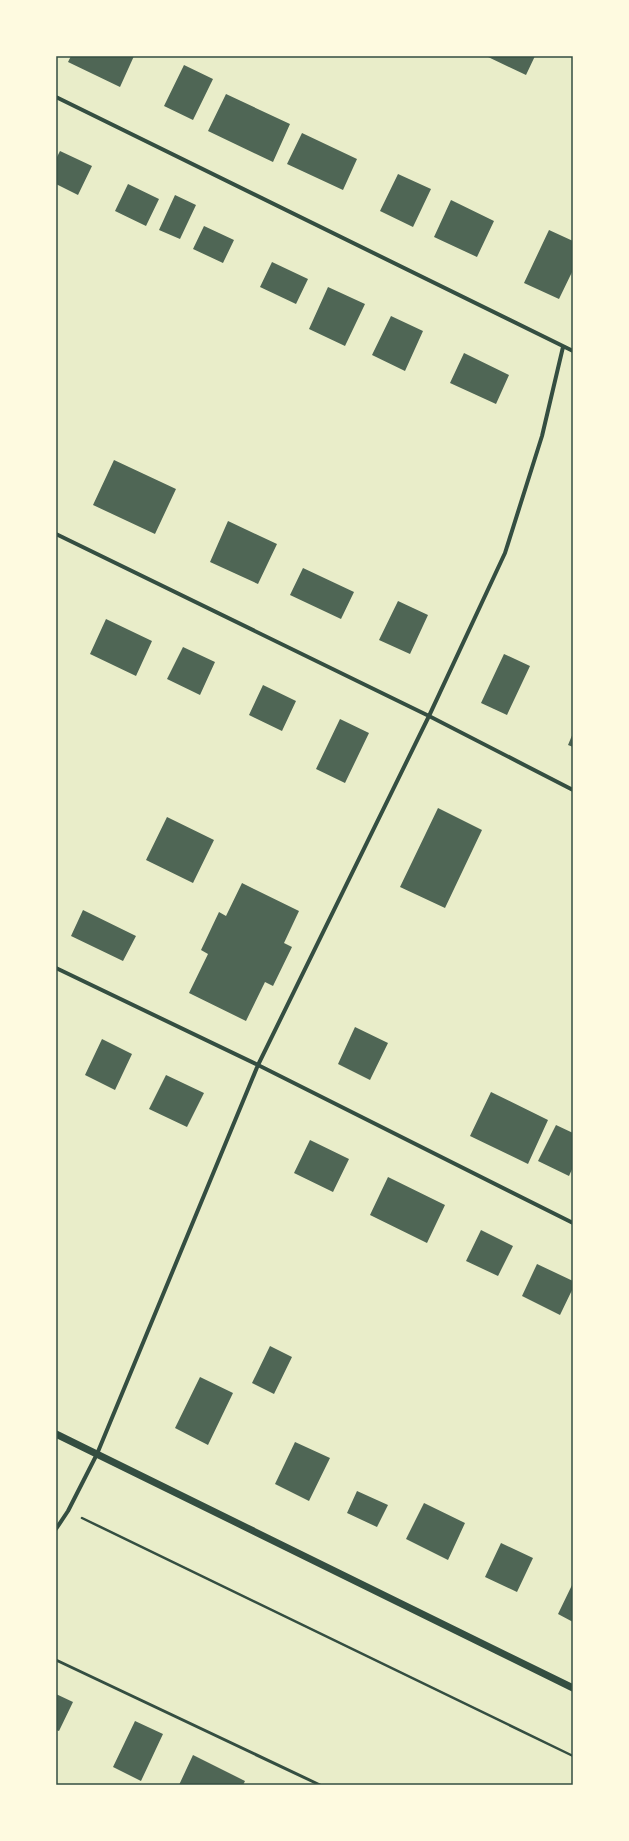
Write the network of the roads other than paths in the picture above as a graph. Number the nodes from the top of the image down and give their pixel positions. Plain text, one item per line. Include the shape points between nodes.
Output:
1 (56, 97) edge
2 (563, 347) junction
3 (573, 351) edge
4 (56, 534) edge
5 (429, 716) junction
6 (573, 790) edge
7 (56, 968) edge
8 (258, 1066) junction
9 (573, 1223) edge
10 (56, 1434) edge
11 (97, 1454) junction
12 (56, 1529) edge
13 (56, 1660) edge
14 (573, 1688) edge
15 (320, 1785) edge

1 - 2 street
2 - 3 street
2 - 5 street via 542,436 505,553
4 - 5 street
5 - 6 street
5 - 8 street
7 - 8 street
8 - 9 street
8 - 11 street
10 - 11 street
11 - 12 street
11 - 14 street
13 - 15 lane

